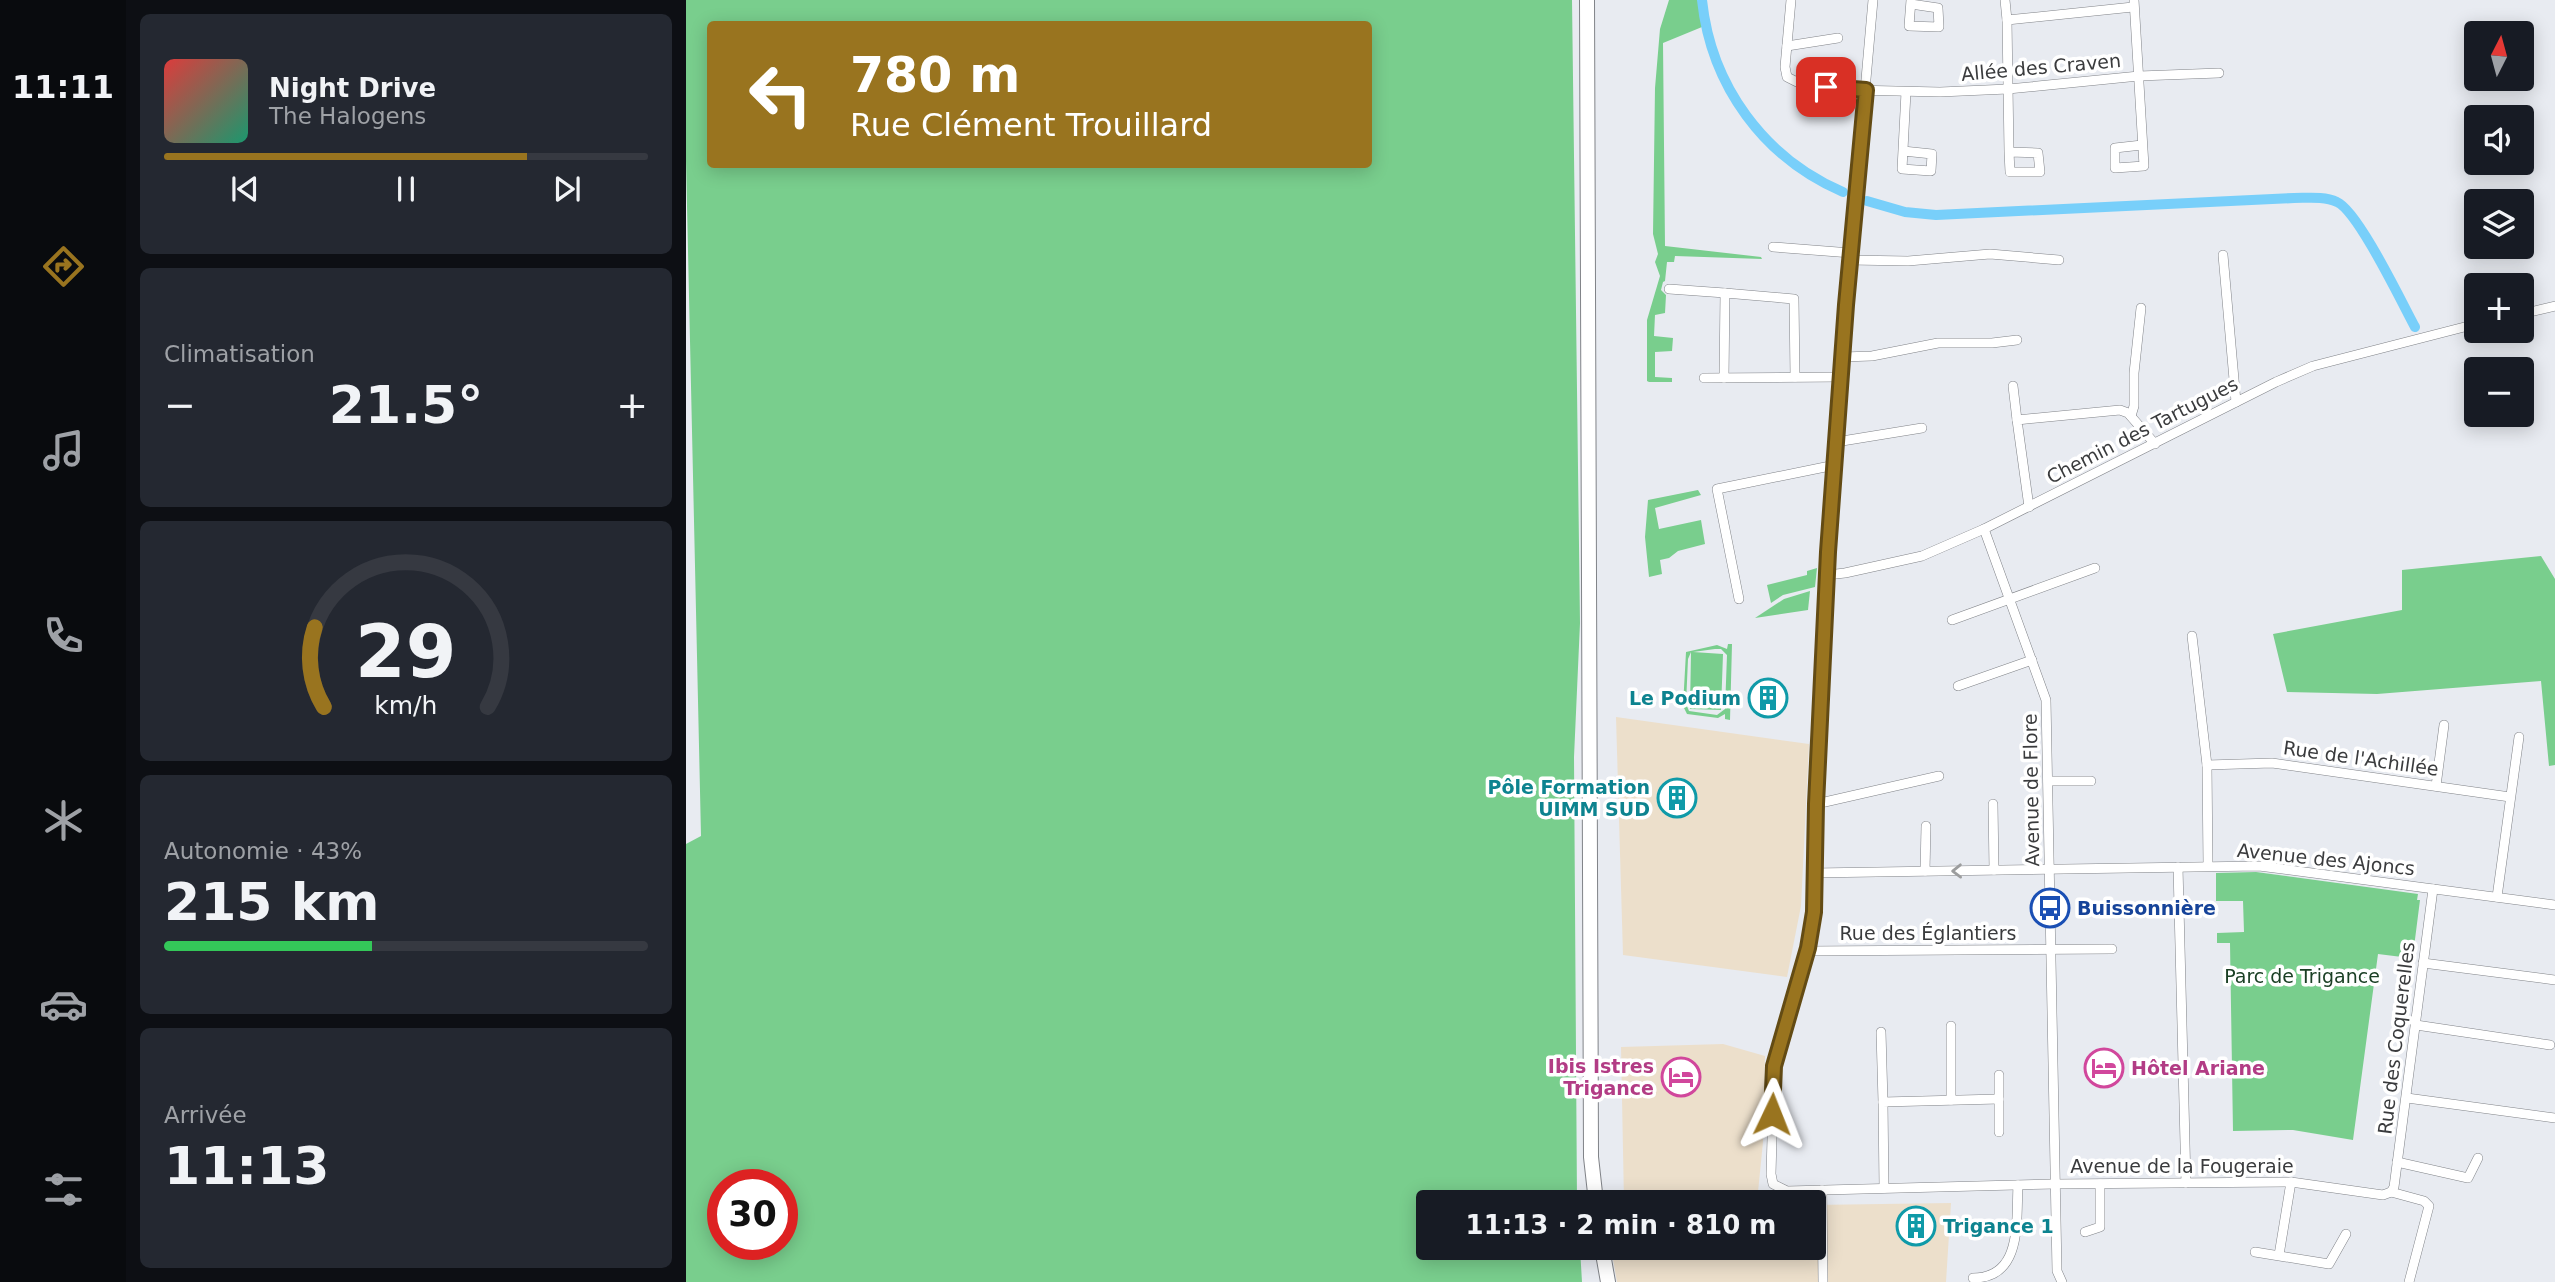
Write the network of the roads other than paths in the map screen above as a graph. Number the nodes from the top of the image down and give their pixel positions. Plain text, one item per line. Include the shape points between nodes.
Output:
1 (1587, 0) edge
2 (1791, 0) edge
3 (1874, 0) edge
4 (2005, 0) edge
5 (2134, 3) edge
6 (2007, 20) junction
7 (1838, 38) dead end
8 (1787, 46) junction
9 (2219, 72) dead end
10 (2139, 76) junction
11 (2008, 89) junction
12 (1866, 90) junction
13 (1906, 92) junction
14 (2142, 145) dead end
15 (1903, 151) dead end
16 (2009, 152) dead end
17 (1773, 247) dead end
18 (2223, 255) dead end
19 (1851, 256) junction
20 (2059, 260) dead end
21 (1669, 289) dead end
22 (1725, 293) junction
23 (2555, 306) edge
24 (2141, 308) dead end
25 (2534, 311) edge
26 (2464, 327) edge
27 (2017, 340) dead end
28 (1843, 357) junction
29 (1795, 377) junction
30 (1841, 377) junction
31 (1704, 378) dead end
32 (1724, 378) junction
33 (2013, 386) dead end
34 (2236, 402) junction
35 (2131, 416) junction
36 (2017, 420) junction
37 (1922, 428) dead end
38 (1836, 442) junction
39 (2155, 444) junction
40 (1835, 465) junction
41 (2029, 507) junction
42 (1984, 528) junction
43 (2095, 568) dead end
44 (1827, 575) junction
45 (2009, 598) junction
46 (1739, 599) dead end
47 (1952, 620) dead end
48 (2192, 636) dead end
49 (2032, 660) junction
50 (1958, 686) dead end
51 (2444, 725) dead end
52 (2519, 737) dead end
53 (2207, 765) junction
54 (1939, 776) dead end
55 (2048, 781) junction
56 (2091, 781) dead end
57 (2436, 786) junction
58 (2510, 797) junction
59 (1816, 804) junction
60 (1993, 804) dead end
61 (1926, 826) dead end
62 (2208, 866) junction
63 (2178, 867) junction
64 (2050, 869) junction
65 (1994, 870) junction
66 (1925, 871) junction
67 (1814, 873) junction
68 (2432, 889) junction
69 (2497, 897) junction
70 (2555, 905) edge
71 (2112, 949) dead end
72 (2050, 950) junction
73 (1807, 951) junction
74 (2423, 963) junction
75 (2555, 980) edge
76 (2416, 1025) junction
77 (1951, 1026) dead end
78 (1881, 1032) dead end
79 (2550, 1045) dead end
80 (1999, 1075) dead end
81 (2407, 1098) junction
82 (1999, 1099) junction
83 (1951, 1100) junction
84 (1883, 1102) junction
85 (2555, 1118) edge
86 (1999, 1132) dead end
87 (2477, 1158) dead end
88 (2397, 1162) junction
89 (2291, 1182) junction
90 (2186, 1183) junction
91 (2055, 1184) junction
92 (2100, 1184) junction
93 (2018, 1185) junction
94 (1884, 1188) junction
95 (1595, 1190) edge
96 (1784, 1190) edge
97 (1822, 1190) edge
98 (2391, 1192) junction
99 (2085, 1231) dead end
100 (2346, 1234) dead end
101 (2255, 1252) dead end
102 (2279, 1255) junction
103 (1604, 1260) edge
104 (1823, 1260) edge
105 (2057, 1271) junction
106 (1973, 1278) dead end
107 (1608, 1282) edge
108 (1823, 1282) edge
109 (2051, 1282) edge
110 (2062, 1282) edge
111 (2409, 1282) edge

1 - 95 main road
2 - 8 street
3 - 12 street
4 - 6 street
5 - 6 street
5 - 10 street
6 - 11 street
7 - 8 street
8 - 12 street, Allée des Craven via 1787,77 1799,83
9 - 10 street, Allée des Craven
10 - 11 street, Allée des Craven
10 - 14 street
11 - 13 street, Allée des Craven
11 - 16 street
12 - 13 street, Allée des Craven
12 - 19 street
13 - 15 street
17 - 19 street
18 - 34 street
19 - 20 street via 1908,261 1990,254
19 - 28 street
21 - 22 street
22 - 29 street via 1794,299
22 - 32 street
23 - 25 street
24 - 35 street
26 - 34 street, Chemin des Tartugues via 2313,366
27 - 28 street via 1938,343
28 - 30 street
29 - 30 street
29 - 32 street
30 - 38 street
31 - 32 street
33 - 36 street
34 - 39 street, Chemin des Tartugues
35 - 36 street via 2120,410
35 - 39 street
36 - 41 street
37 - 38 street
38 - 40 street
39 - 41 street, Chemin des Tartugues
40 - 44 street
40 - 46 street via 1717,489
41 - 42 street, Chemin des Tartugues
42 - 44 street, Chemin des Tartugues via 1922,556
42 - 45 street, Avenue de Flore
43 - 45 street
44 - 59 street
45 - 47 street
45 - 49 street, Avenue de Flore
48 - 53 street
49 - 50 street
49 - 55 street, Avenue de Flore via 2046,700
51 - 57 street
52 - 58 street
53 - 57 street, Rue de l'Achillée via 2272,763
53 - 62 street
54 - 59 street
55 - 56 street
55 - 64 street, Avenue de Flore
57 - 58 street, Rue de l'Achillée
58 - 69 street
59 - 67 street
60 - 65 street
61 - 66 street
62 - 63 street, Avenue des Ajoncs
62 - 68 street, Avenue des Ajoncs via 2259,866
63 - 64 street, Avenue des Ajoncs
63 - 90 street
64 - 65 street, Avenue des Ajoncs
64 - 72 street, Avenue de Flore
65 -> 66 street, Avenue des Ajoncs
66 - 67 street, Avenue des Ajoncs
67 - 73 street
68 - 69 street, Avenue des Ajoncs
68 - 74 street, Rue des Coquerelles
69 - 70 street, Avenue des Ajoncs
71 - 72 street, Rue des Églantiers
72 - 73 street, Rue des Églantiers
72 - 91 street, Avenue de Flore
73 - 96 street, Avenue de la Fougeraie via 1774,1066 1771,1174 1773,1184
74 - 75 street
74 - 76 street, Rue des Coquerelles
76 - 79 street
76 - 81 street, Rue des Coquerelles
77 - 83 street
78 - 84 street
80 - 82 street
81 - 85 street
81 - 88 street, Rue des Coquerelles
82 - 83 street
82 - 86 street
83 - 84 street
84 - 94 street
87 - 88 street via 2468,1178
88 - 98 street, Rue des Coquerelles
89 - 90 street, Avenue de la Fougeraie
89 - 98 street, Avenue de la Fougeraie via 2384,1195
89 - 102 street
90 - 92 street, Avenue de la Fougeraie
91 - 92 street, Avenue de la Fougeraie
91 - 93 street, Avenue de la Fougeraie
91 - 105 street, Avenue de Flore
92 - 99 street via 2100,1227
93 - 94 street, Avenue de la Fougeraie
93 - 106 street via 2009,1260 1984,1278
94 - 97 street, Avenue de la Fougeraie
98 - 111 street, Avenue de la Fougeraie via 2429,1206
100 - 102 street via 2329,1265
101 - 102 street
103 - 107 main road
104 - 108 street
105 - 109 street, Avenue de Flore
105 - 110 street, Avenue de Flore

